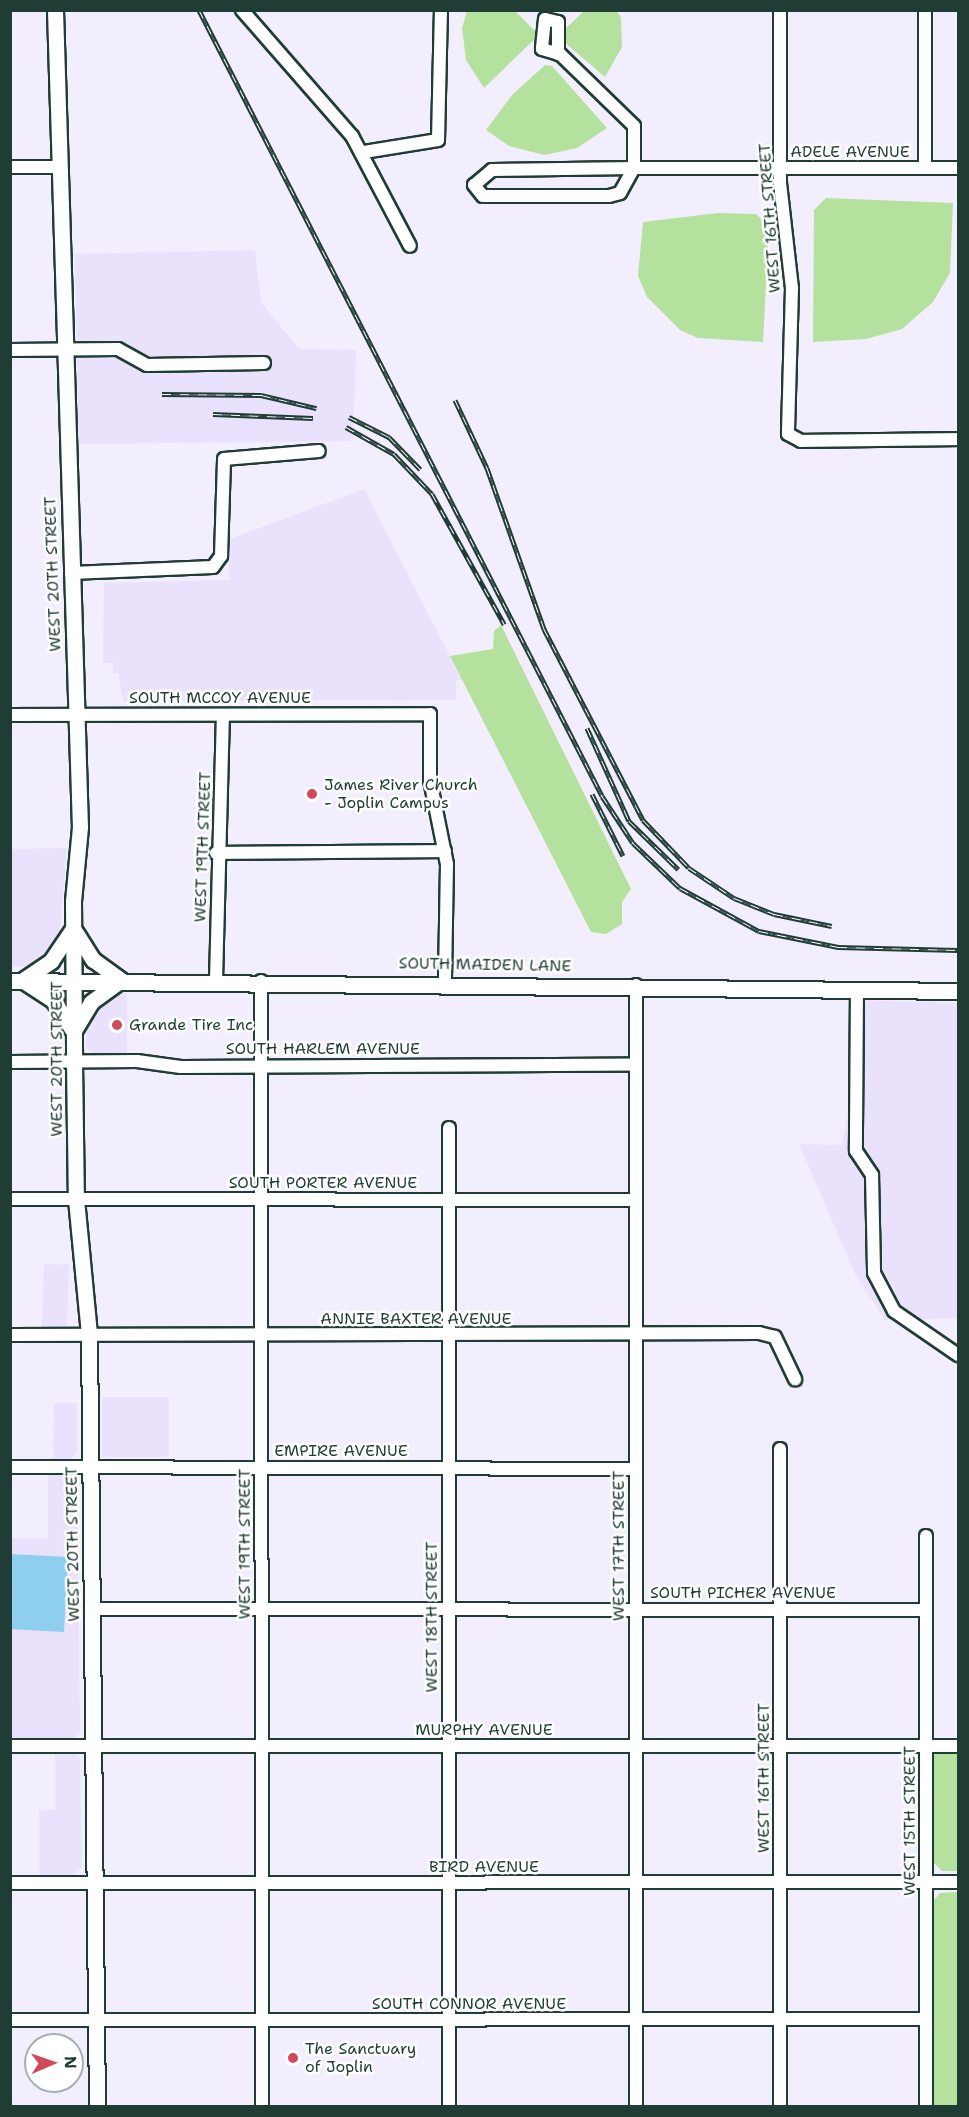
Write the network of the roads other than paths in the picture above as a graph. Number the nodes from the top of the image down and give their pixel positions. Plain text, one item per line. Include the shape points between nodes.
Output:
1 (55, 10) edge
2 (242, 10) edge
3 (441, 10) edge
4 (780, 10) edge
5 (925, 10) edge
6 (558, 54) dead end
7 (364, 152) junction
8 (10, 167) edge
9 (59, 167) junction
10 (634, 168) junction
11 (780, 168) junction
12 (925, 168) junction
13 (958, 168) edge
14 (410, 246) dead end
15 (10, 350) edge
16 (64, 350) junction
17 (264, 363) dead end
18 (958, 439) edge
19 (320, 451) dead end
20 (71, 573) junction
21 (10, 715) edge
22 (75, 715) junction
23 (223, 715) junction
24 (445, 851) junction
25 (216, 853) junction
26 (74, 928) junction
27 (17, 980) edge
28 (74, 980) junction
29 (121, 980) junction
30 (216, 980) junction
31 (261, 981) junction
32 (446, 983) junction
33 (636, 985) junction
34 (857, 989) junction
35 (958, 992) edge
36 (74, 1032) junction
37 (10, 1062) edge
38 (74, 1062) junction
39 (261, 1065) junction
40 (636, 1065) junction
41 (449, 1128) dead end
42 (10, 1199) edge
43 (76, 1199) junction
44 (261, 1200) junction
45 (449, 1200) junction
46 (635, 1200) junction
47 (636, 1334) junction
48 (10, 1335) edge
49 (89, 1335) junction
50 (262, 1335) junction
51 (448, 1336) junction
52 (958, 1355) edge
53 (795, 1379) dead end
54 (780, 1449) dead end
55 (90, 1466) junction
56 (10, 1467) edge
57 (262, 1468) junction
58 (449, 1468) junction
59 (636, 1468) junction
60 (926, 1536) dead end
61 (92, 1609) junction
62 (261, 1609) junction
63 (449, 1609) junction
64 (636, 1609) junction
65 (781, 1610) junction
66 (926, 1610) junction
67 (10, 1746) edge
68 (93, 1746) junction
69 (449, 1746) junction
70 (635, 1746) junction
71 (781, 1746) junction
72 (926, 1746) junction
73 (958, 1746) edge
74 (262, 1747) junction
75 (926, 1882) junction
76 (958, 1882) edge
77 (10, 1883) edge
78 (94, 1883) junction
79 (262, 1883) junction
80 (449, 1883) junction
81 (635, 1883) junction
82 (781, 1883) junction
83 (926, 2019) junction
84 (10, 2020) edge
85 (96, 2020) junction
86 (262, 2020) junction
87 (449, 2020) junction
88 (635, 2020) junction
89 (780, 2020) junction
90 (97, 2106) edge
91 (262, 2106) edge
92 (449, 2106) edge
93 (636, 2106) edge
94 (780, 2106) edge
95 (926, 2106) edge

1 - 9 main road, WEST 20TH STREET
2 - 7 street
3 - 7 street via 438,140
4 - 11 street, WEST 16TH STREET
5 - 12 street
6 - 10 street via 634,126
7 - 14 street
8 - 9 street
9 - 16 main road, WEST 20TH STREET
10 - 10 street via 620,193 609,196 494,197 476,192 474,185 483,173 506,168
10 - 11 street, ADELE AVENUE
11 - 12 street, ADELE AVENUE
11 - 18 street, WEST 16TH STREET via 792,288 784,423 788,434 801,441
12 - 13 street, ADELE AVENUE
15 - 16 street
16 - 17 street via 118,349 147,365
16 - 20 main road, WEST 20TH STREET
19 - 20 street via 224,459 221,556 213,567
20 - 22 main road, WEST 20TH STREET
21 - 22 street, SOUTH MCCOY AVENUE
22 - 23 street, SOUTH MCCOY AVENUE
22 - 26 main road, WEST 20TH STREET via 80,827
23 - 24 street, SOUTH MCCOY AVENUE via 430,714 430,780
23 - 25 street, WEST 19TH STREET via 222,829
24 - 25 street
24 - 32 street
25 - 30 street, WEST 19TH STREET
26 - 27 main road via 51,962
26 - 28 main road, WEST 20TH STREET
26 - 29 main road via 88,954
27 - 28 main road, SOUTH MAIDEN LANE
27 - 36 main road via 53,1000
28 - 29 main road, SOUTH MAIDEN LANE
28 - 36 main road, WEST 20TH STREET
29 - 30 main road, SOUTH MAIDEN LANE
29 - 36 main road via 91,1002
30 - 31 main road, SOUTH MAIDEN LANE
31 - 32 main road, SOUTH MAIDEN LANE
31 - 39 street, WEST 19TH STREET
32 - 33 main road, SOUTH MAIDEN LANE
33 - 34 main road, SOUTH MAIDEN LANE
33 - 40 street, WEST 17TH STREET
34 - 35 main road, SOUTH MAIDEN LANE
34 - 52 street via 856,1151 872,1175 877,1281 901,1318
36 - 38 main road, WEST 20TH STREET
37 - 38 street, SOUTH HARLEM AVENUE
38 - 39 street, SOUTH HARLEM AVENUE
38 - 43 main road, WEST 20TH STREET
39 - 40 street, SOUTH HARLEM AVENUE
39 - 44 street, WEST 19TH STREET
40 - 46 street, WEST 17TH STREET
41 - 45 street, WEST 18TH STREET
42 - 43 street, SOUTH PORTER AVENUE
43 - 44 street, SOUTH PORTER AVENUE
43 - 49 main road, WEST 20TH STREET
44 - 45 street, SOUTH PORTER AVENUE
44 - 50 street, WEST 19TH STREET
45 - 46 street, SOUTH PORTER AVENUE
45 - 51 street, WEST 18TH STREET
46 - 47 street, WEST 17TH STREET
47 - 51 street, ANNIE BAXTER AVENUE
47 - 53 street, ANNIE BAXTER AVENUE via 769,1334
47 - 59 street, WEST 17TH STREET
48 - 49 street, ANNIE BAXTER AVENUE
49 - 50 street, ANNIE BAXTER AVENUE
49 - 55 main road, WEST 20TH STREET
50 - 51 street, ANNIE BAXTER AVENUE
50 - 57 street, WEST 19TH STREET
51 - 58 street, WEST 18TH STREET
54 - 65 street, WEST 16TH STREET
55 - 56 street, EMPIRE AVENUE
55 - 57 street, EMPIRE AVENUE
55 - 61 main road, WEST 20TH STREET
57 - 58 street, EMPIRE AVENUE
57 - 62 street, WEST 19TH STREET
58 - 59 street, EMPIRE AVENUE
58 - 63 street, WEST 18TH STREET
59 - 64 street, WEST 17TH STREET
60 - 66 street, WEST 15TH STREET
61 - 62 street, SOUTH PICHER AVENUE
61 - 68 main road, WEST 20TH STREET
62 - 63 street, SOUTH PICHER AVENUE
62 - 74 street, WEST 19TH STREET
63 - 64 street, SOUTH PICHER AVENUE
63 - 69 street, WEST 18TH STREET
64 - 65 street, SOUTH PICHER AVENUE
64 - 70 street, WEST 17TH STREET
65 - 66 street, SOUTH PICHER AVENUE
65 - 71 street, WEST 16TH STREET
66 - 72 street, WEST 15TH STREET
67 - 68 street, MURPHY AVENUE
68 - 74 street, MURPHY AVENUE
68 - 78 main road, WEST 20TH STREET
69 - 70 street, MURPHY AVENUE
69 - 74 street, MURPHY AVENUE
69 - 80 street, WEST 18TH STREET
70 - 71 street, MURPHY AVENUE
70 - 81 street, WEST 17TH STREET
71 - 72 street, MURPHY AVENUE
71 - 82 street, WEST 16TH STREET
72 - 73 street, MURPHY AVENUE
72 - 75 street, WEST 15TH STREET
74 - 79 street, WEST 19TH STREET
75 - 76 street, BIRD AVENUE
75 - 82 street, BIRD AVENUE
75 - 83 street, WEST 15TH STREET
77 - 78 street, BIRD AVENUE
78 - 79 street, BIRD AVENUE
78 - 85 main road, WEST 20TH STREET
79 - 80 street, BIRD AVENUE
79 - 86 street, WEST 19TH STREET
80 - 81 street, BIRD AVENUE
80 - 87 street, WEST 18TH STREET
81 - 82 street, BIRD AVENUE
81 - 88 street, WEST 17TH STREET
82 - 89 street, WEST 16TH STREET
83 - 89 street, SOUTH CONNOR AVENUE
83 - 95 street, WEST 15TH STREET
84 - 85 street, SOUTH CONNOR AVENUE
85 - 86 street, SOUTH CONNOR AVENUE
85 - 90 main road, WEST 20TH STREET
86 - 87 street, SOUTH CONNOR AVENUE
86 - 91 street, WEST 19TH STREET
87 - 88 street, SOUTH CONNOR AVENUE
87 - 92 street, WEST 18TH STREET
88 - 89 street, SOUTH CONNOR AVENUE
88 - 93 street, WEST 17TH STREET
89 - 94 street, WEST 16TH STREET

